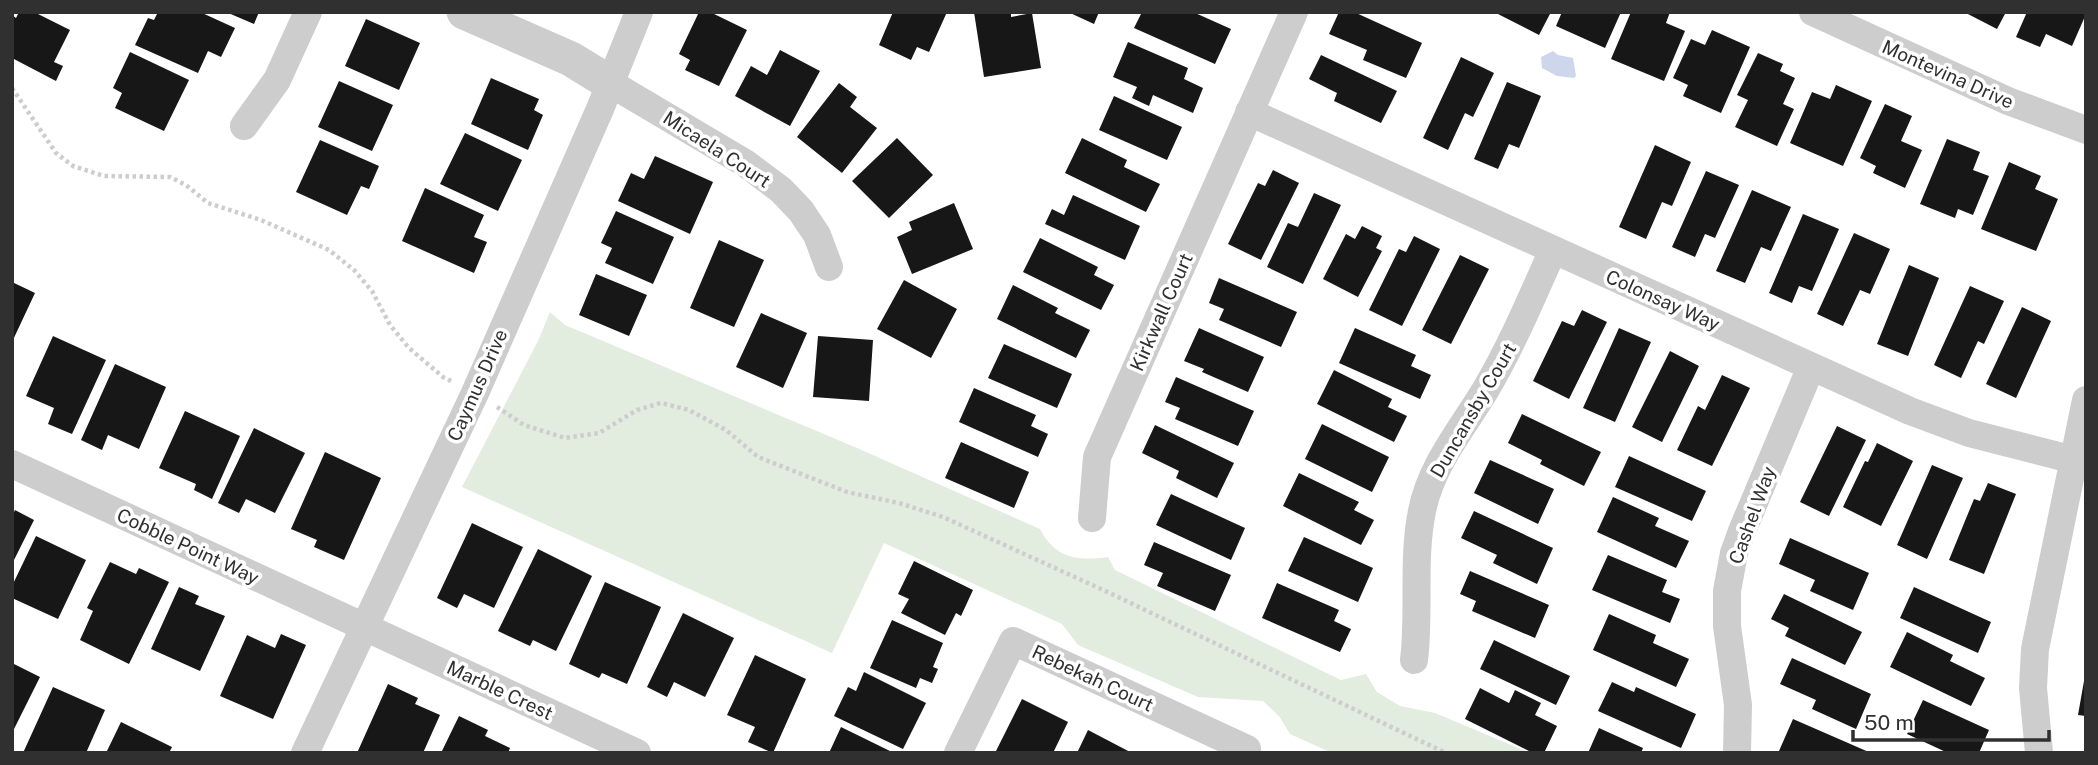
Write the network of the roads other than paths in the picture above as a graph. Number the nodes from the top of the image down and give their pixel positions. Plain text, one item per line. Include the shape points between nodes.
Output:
1 (308, 12) edge
2 (464, 12) edge
3 (639, 12) edge
4 (1294, 12) edge
5 (1813, 12) edge
6 (610, 83) junction
7 (1249, 112) junction
8 (244, 126) dead end
9 (2086, 130) edge
10 (1553, 250) junction
11 (829, 267) dead end
12 (1811, 367) junction
13 (2086, 400) edge
14 (2079, 462) edge
15 (12, 464) edge
16 (1092, 517) dead end
17 (364, 628) junction
18 (1414, 660) dead end
19 (1248, 749) dead end
20 (305, 753) edge
21 (637, 753) edge
22 (958, 753) edge
23 (1737, 753) edge
24 (2039, 753) edge

1 - 8 street via 277,80
2 - 6 street via 571,59
3 - 6 street, Caymus Drive
4 - 7 street, Kirkwall Court
5 - 9 street, Montevina Drive via 2008,101
6 - 11 street, Micaela Court via 745,163 781,190 817,235
6 - 17 street, Caymus Drive via 475,393
7 - 10 street, Colonsay Way
7 - 16 street, Kirkwall Court via 1097,457
10 - 12 street, Colonsay Way
10 - 18 street, Duncansby Court via 1513,342 1432,477 1416,552
12 - 14 street, Colonsay Way via 1969,433
12 - 23 street, Cashel Way via 1734,553 1727,626 1738,705
13 - 14 street
14 - 24 street via 2035,649
15 - 17 street, Cobble Point Way
17 - 20 street, Caymus Drive
17 - 21 street, Marble Crest
19 - 22 street, Rebekah Court via 1013,641

